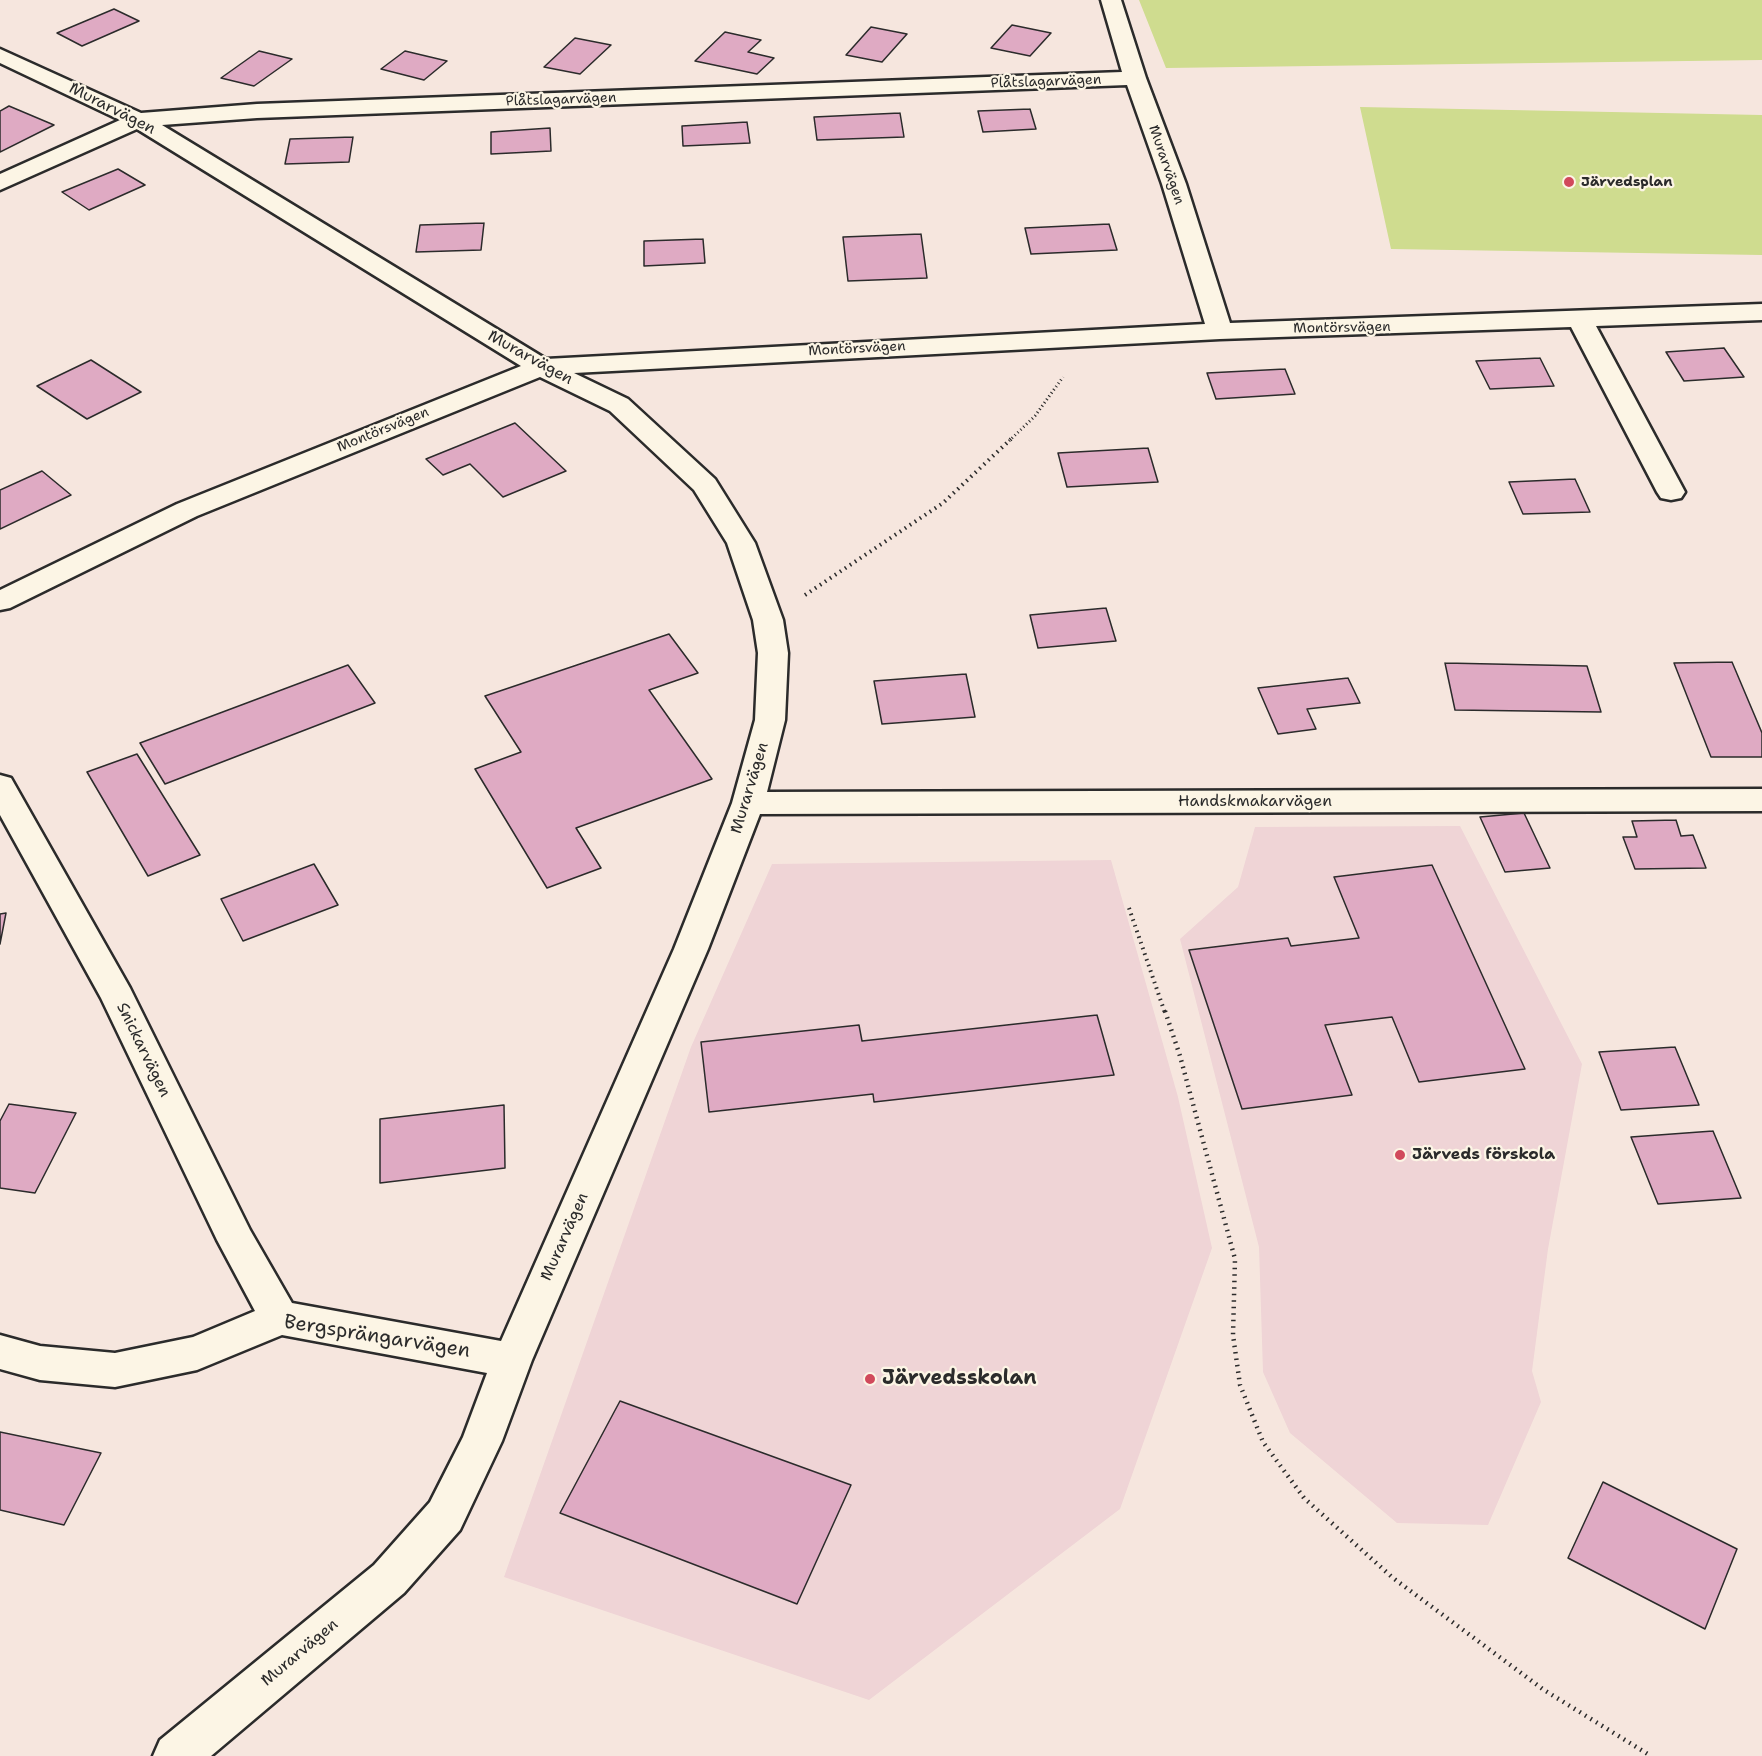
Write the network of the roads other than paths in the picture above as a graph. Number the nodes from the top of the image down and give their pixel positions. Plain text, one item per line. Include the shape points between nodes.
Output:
1 (1111, 0) edge
2 (0, 55) edge
3 (1135, 78) junction
4 (138, 120) junction
5 (0, 183) edge
6 (1762, 312) edge
7 (1580, 320) junction
8 (1220, 331) junction
9 (541, 367) junction
10 (1671, 492) dead end
11 (0, 602) edge
12 (0, 786) edge
13 (1762, 800) edge
14 (748, 803) junction
15 (280, 1318) junction
16 (0, 1352) edge
17 (512, 1360) junction
18 (176, 1756) edge

1 - 3 street, Murarvägen
2 - 4 street, Murarvägen
3 - 4 street, Plåtslagarvägen via 257,111
3 - 8 street, Murarvägen via 1174,184
4 - 5 street, Plåtslagarvägen
4 - 9 street, Murarvägen
6 - 7 street, Montörsvägen
7 - 8 street, Montörsvägen
7 - 10 street
8 - 9 street, Montörsvägen
9 - 11 street, Montörsvägen via 187,510
9 - 14 street, Murarvägen via 620,405 705,485 741,543 768,620 773,652 770,720
12 - 15 street, Snickarvägen via 118,997 236,1240
13 - 14 street, Handskmakarvägen
14 - 17 street, Murarvägen via 691,949
15 - 16 street, Bergsprängarvägen via 196,1353 115,1370 40,1363
15 - 17 street, Bergsprängarvägen
17 - 18 street, Murarvägen via 482,1441 445,1516 389,1579

